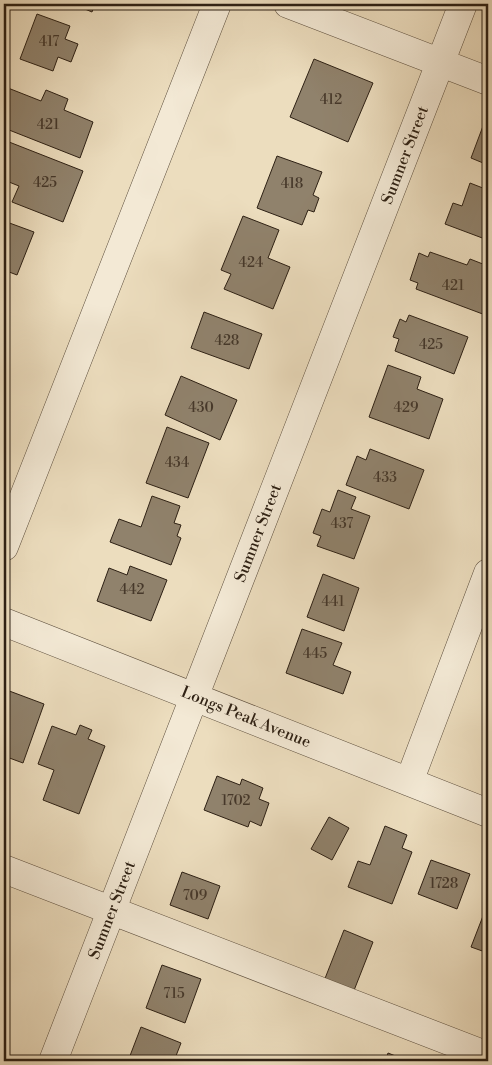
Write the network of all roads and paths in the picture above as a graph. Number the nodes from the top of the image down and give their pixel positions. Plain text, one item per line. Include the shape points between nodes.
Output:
1 (217, 4) edge
2 (288, 4) edge
3 (463, 4) edge
4 (440, 62) junction
5 (488, 81) edge
6 (4, 547) edge
7 (488, 573) edge
8 (4, 622) edge
9 (195, 697) junction
10 (409, 782) junction
11 (488, 813) edge
12 (4, 869) edge
13 (112, 910) junction
14 (488, 1056) edge
15 (53, 1061) edge

1 - 6 street
2 - 4 street
3 - 4 street, Sumner Street
4 - 5 street
4 - 9 street, Sumner Street
7 - 10 street
8 - 9 street, Longs Peak Avenue
9 - 10 street, Longs Peak Avenue
9 - 13 street, Sumner Street
10 - 11 street, Longs Peak Avenue
12 - 13 street
13 - 14 street
13 - 15 street, Sumner Street

